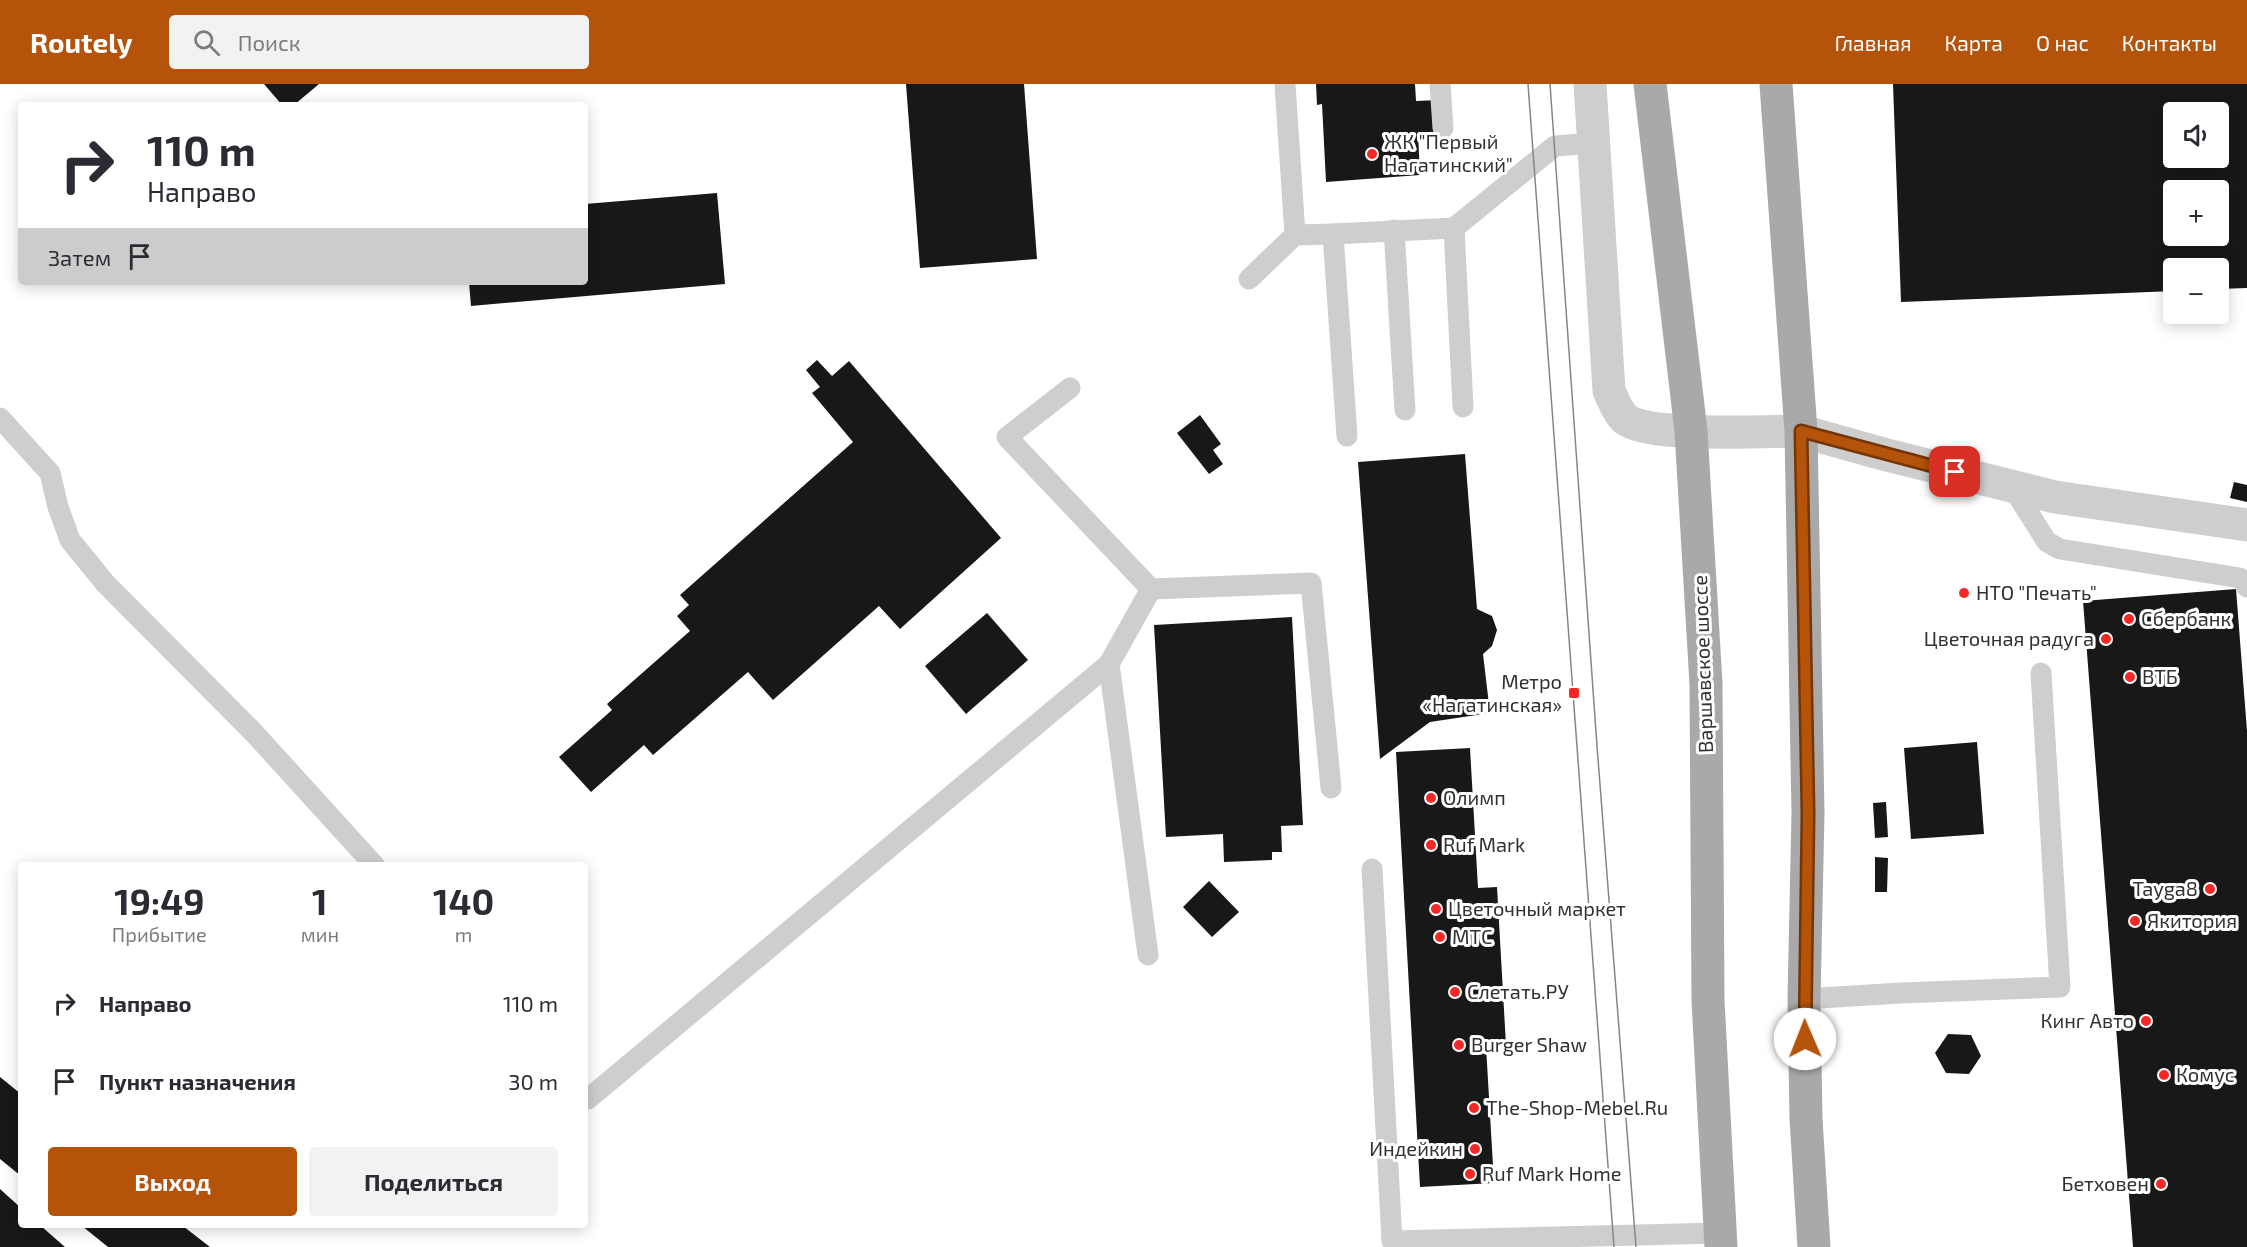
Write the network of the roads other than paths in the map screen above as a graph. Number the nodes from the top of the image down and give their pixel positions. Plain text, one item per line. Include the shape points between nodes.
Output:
1 (1285, 84) edge
2 (1440, 84) edge
3 (1590, 84) edge
4 (1650, 84) edge
5 (1776, 84) edge
6 (1443, 128) dead end
7 (1595, 143) junction
8 (1454, 228) junction
9 (1394, 230) junction
10 (1334, 234) junction
11 (1295, 235) junction
12 (1249, 279) dead end
13 (1070, 388) dead end
14 (1463, 407) dead end
15 (1405, 410) dead end
16 (0, 418) edge
17 (1691, 431) junction
18 (1801, 431) junction
19 (1347, 436) dead end
20 (2011, 485) junction
21 (2247, 525) edge
22 (2247, 587) edge
23 (1151, 589) junction
24 (1109, 664) junction
25 (2041, 673) dead end
26 (1331, 788) dead end
27 (371, 862) edge
28 (1372, 869) dead end
29 (1148, 955) dead end
30 (1804, 999) junction
31 (588, 1099) edge
32 (1720, 1240) edge
33 (1814, 1247) edge

1 - 11 lane
2 - 6 lane
3 - 7 street
4 - 17 main road, Варшавское шоссе
5 - 18 main road
7 - 8 lane via 1555,146
7 - 17 street via 1609,390 1624,418 1644,428
8 - 9 lane
8 - 14 lane
9 - 10 lane
9 - 15 lane
10 - 11 lane
10 - 19 lane
11 - 12 lane
13 - 23 lane via 1007,437
16 - 27 lane via 50,474 70,540 105,583 255,734
17 - 18 street
17 - 32 main road, Варшавское шоссе via 1706,684 1708,1000
18 - 20 street
18 - 30 main road via 1808,813
20 - 21 street via 2055,497
20 - 22 lane via 2047,542 2060,549 2240,578
23 - 24 lane
23 - 26 lane via 1311,583
24 - 29 lane
24 - 31 lane
25 - 30 lane via 2060,987
28 - 32 lane via 1392,1241
30 - 33 main road

